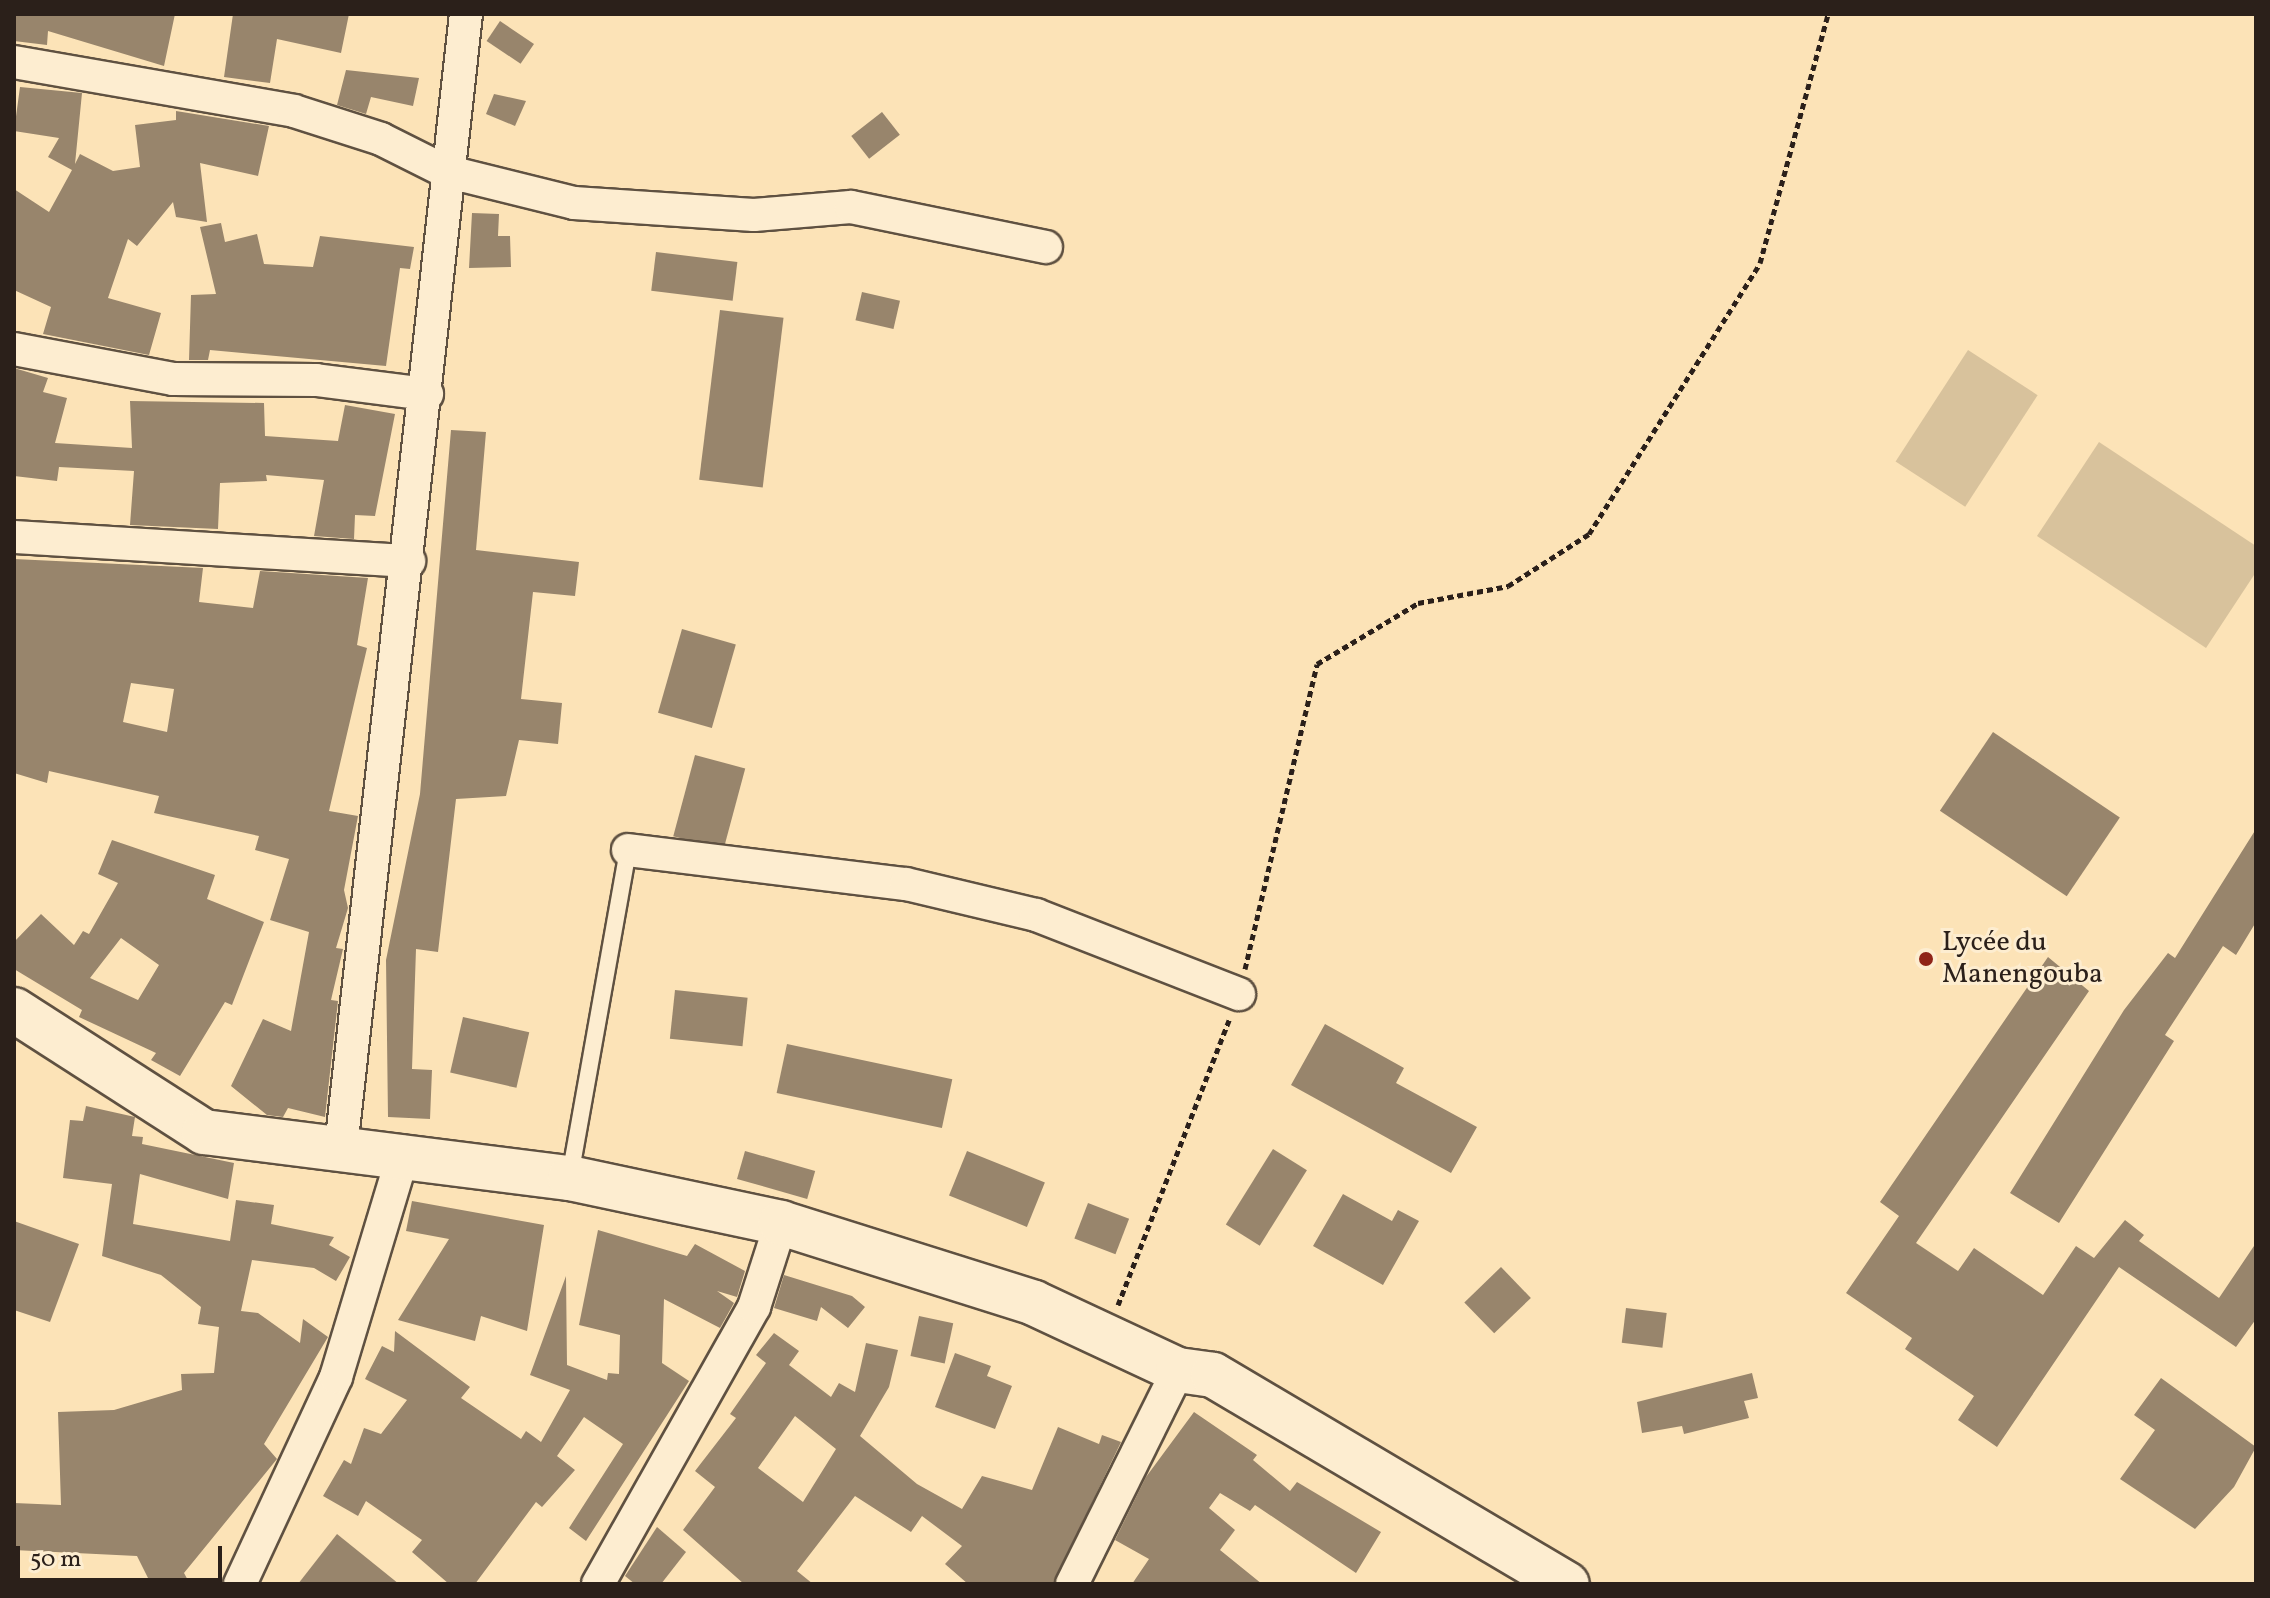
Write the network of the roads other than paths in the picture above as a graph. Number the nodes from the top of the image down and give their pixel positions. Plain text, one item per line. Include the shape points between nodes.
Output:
1 (466, 14) edge
2 (14, 62) edge
3 (445, 171) junction
4 (1046, 247) dead end
5 (14, 349) edge
6 (427, 394) junction
7 (14, 537) edge
8 (409, 561) junction
9 (628, 850) joint
10 (1239, 994) road end
11 (14, 1010) edge
12 (341, 1148) junction
13 (404, 1152) junction
14 (570, 1178) junction
15 (781, 1223) junction
16 (1178, 1370) junction
17 (240, 1584) edge
18 (598, 1584) edge
19 (1072, 1584) edge
20 (1567, 1584) edge

1 - 3 street
2 - 3 street via 294,111 381,139
3 - 4 street via 574,203 754,215 851,207
3 - 6 street
5 - 6 street via 173,379 316,380
6 - 8 street
7 - 8 street
8 - 12 street
9 - 10 street via 964,898 1036,915
9 - 14 lane
11 - 12 street via 204,1132
12 - 13 street
13 - 14 street via 466,1168
13 - 17 street via 336,1377
14 - 15 street
15 - 16 street via 1107,1332
15 - 18 street via 754,1307
16 - 19 street
16 - 20 street via 1213,1375

